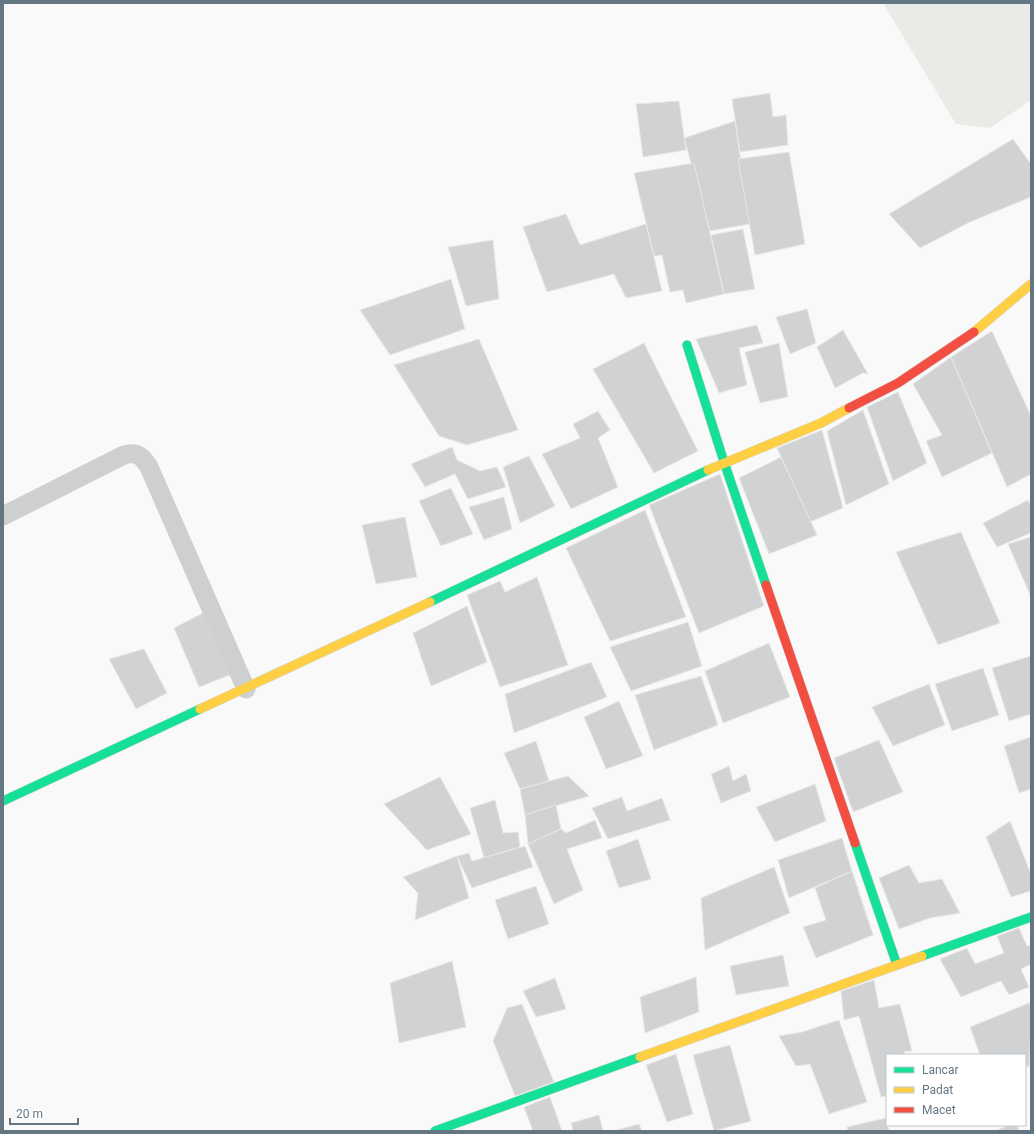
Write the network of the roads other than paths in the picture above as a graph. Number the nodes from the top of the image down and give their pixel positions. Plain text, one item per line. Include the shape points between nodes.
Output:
1 (1031, 284) edge
2 (687, 345) dead end
3 (724, 462) junction
4 (3, 516) edge
5 (246, 689) junction
6 (3, 801) edge
7 (1031, 917) edge
8 (897, 965) junction
9 (435, 1131) edge

1 - 3 street via 976,330 898,383 821,423
2 - 3 street
3 - 5 street
3 - 8 street
4 - 5 street via 124,455 130,453 143,457
5 - 6 street
7 - 8 street
8 - 9 street

